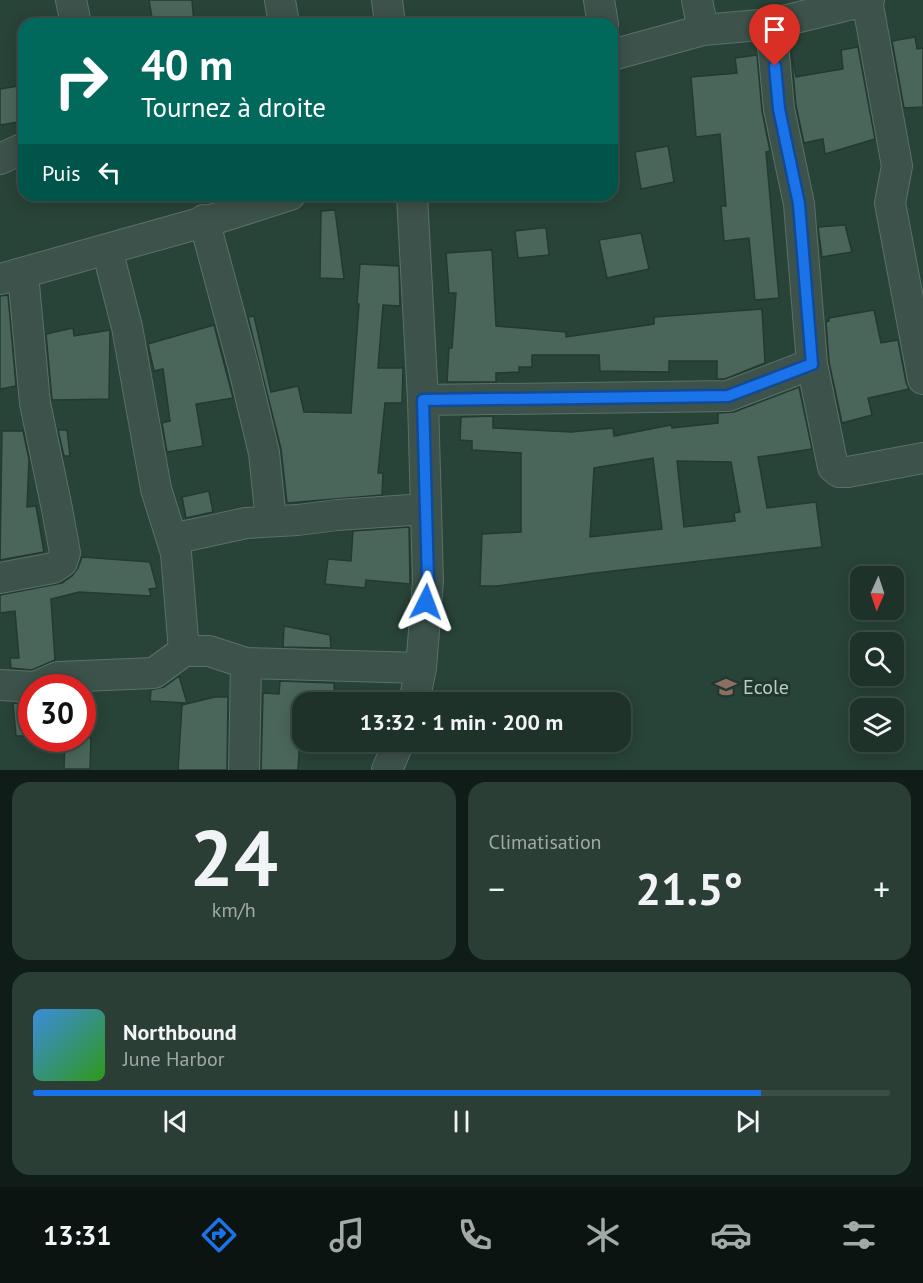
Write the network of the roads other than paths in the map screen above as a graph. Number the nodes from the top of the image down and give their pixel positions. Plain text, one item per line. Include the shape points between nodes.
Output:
1 (71, 0) edge
2 (280, 0) edge
3 (387, 0) edge
4 (599, 0) edge
5 (697, 0) edge
6 (868, 0) edge
7 (815, 6) edge
8 (75, 18) edge
9 (283, 18) edge
10 (389, 18) edge
11 (602, 18) edge
12 (771, 24) junction
13 (704, 30) junction
14 (618, 53) edge
15 (18, 151) edge
16 (0, 159) edge
17 (260, 201) edge
18 (412, 201) edge
19 (211, 211) edge
20 (107, 249) junction
21 (11, 276) edge
22 (812, 364) junction
23 (923, 379) edge
24 (423, 400) junction
25 (923, 458) edge
26 (425, 509) junction
27 (271, 521) junction
28 (172, 539) junction
29 (0, 578) edge
30 (184, 651) junction
31 (246, 663) junction
32 (421, 668) junction
33 (0, 685) edge
34 (416, 692) edge
35 (394, 752) edge
36 (244, 770) edge
37 (387, 770) edge

1 - 8 street
2 - 9 street
3 - 10 street
4 - 11 street
5 - 13 street
6 - 7 street
6 - 23 street via 897,166 890,203
7 - 12 street
12 - 13 street
12 - 22 street via 779,109 799,204
13 - 14 street
15 - 16 street
17 - 19 street
18 - 24 street
19 - 20 street
19 - 27 street via 264,453
20 - 21 street
20 - 28 street via 127,327 156,489
21 - 29 street via 65,553 62,562 53,568
22 - 24 street via 728,396
22 - 25 street via 833,467 848,472
24 - 26 street
26 - 27 street
26 - 32 street via 428,581
27 - 28 street
28 - 30 street
30 - 31 street via 208,651
30 - 33 street via 154,673 58,677 35,687
31 - 32 street
31 - 36 street
32 - 34 street
35 - 37 street

